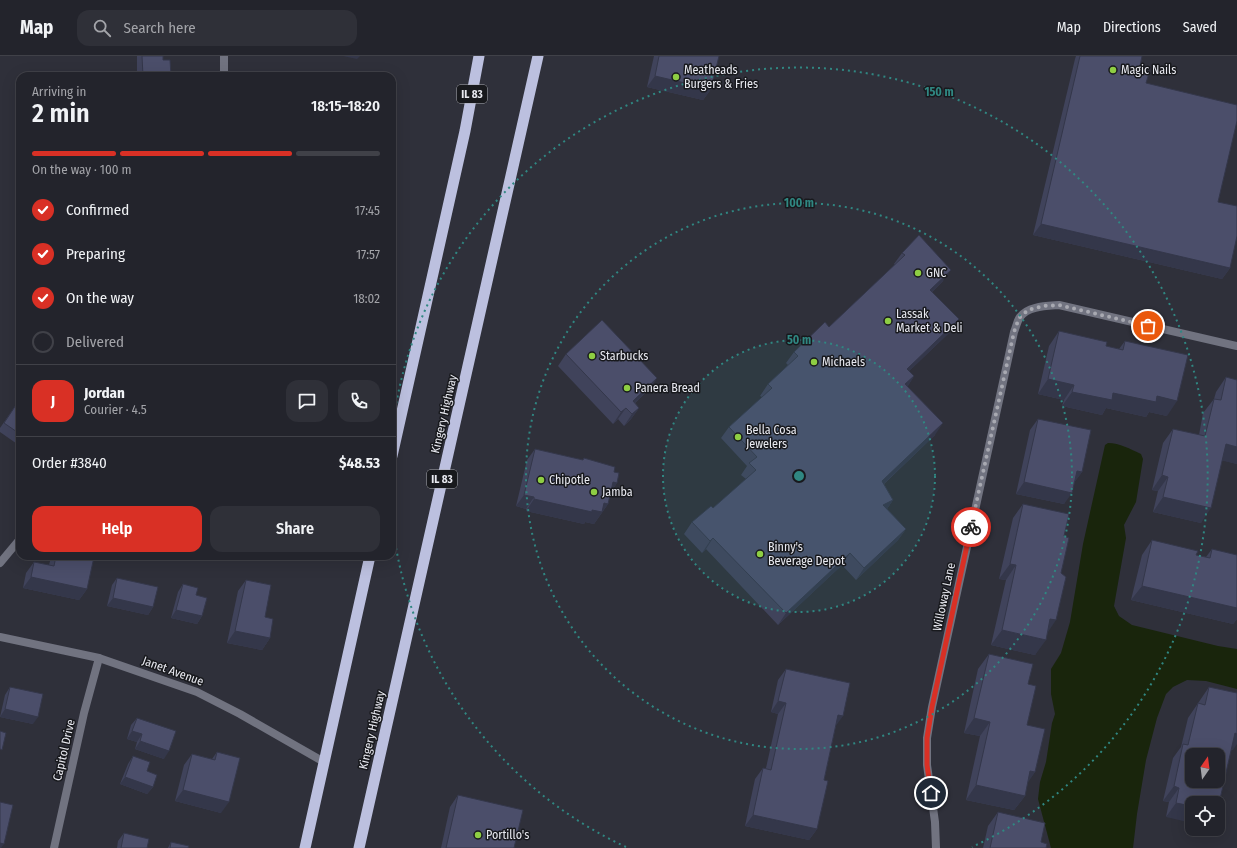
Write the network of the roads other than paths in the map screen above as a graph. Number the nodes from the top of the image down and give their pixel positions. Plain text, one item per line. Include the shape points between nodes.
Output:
1 (224, 56) edge
2 (479, 56) edge
3 (538, 56) edge
4 (224, 72) edge
5 (1237, 346) edge
6 (396, 438) edge
7 (16, 544) edge
8 (369, 560) edge
9 (0, 563) edge
10 (0, 637) edge
11 (99, 658) junction
12 (324, 762) junction
13 (54, 848) edge
14 (305, 848) edge
15 (359, 848) edge
16 (936, 848) edge

1 - 4 street
2 - 6 highway, IL 83 via 465,132
3 - 15 highway, Kingery Highway / IL 83
5 - 16 street, Willoway Lane via 1059,305 1028,310 1019,318 927,738 927,765
7 - 9 street
8 - 12 highway
10 - 11 street, Janet Avenue
11 - 12 street, Janet Avenue via 197,692
11 - 13 street, Capitol Drive
12 - 14 highway

